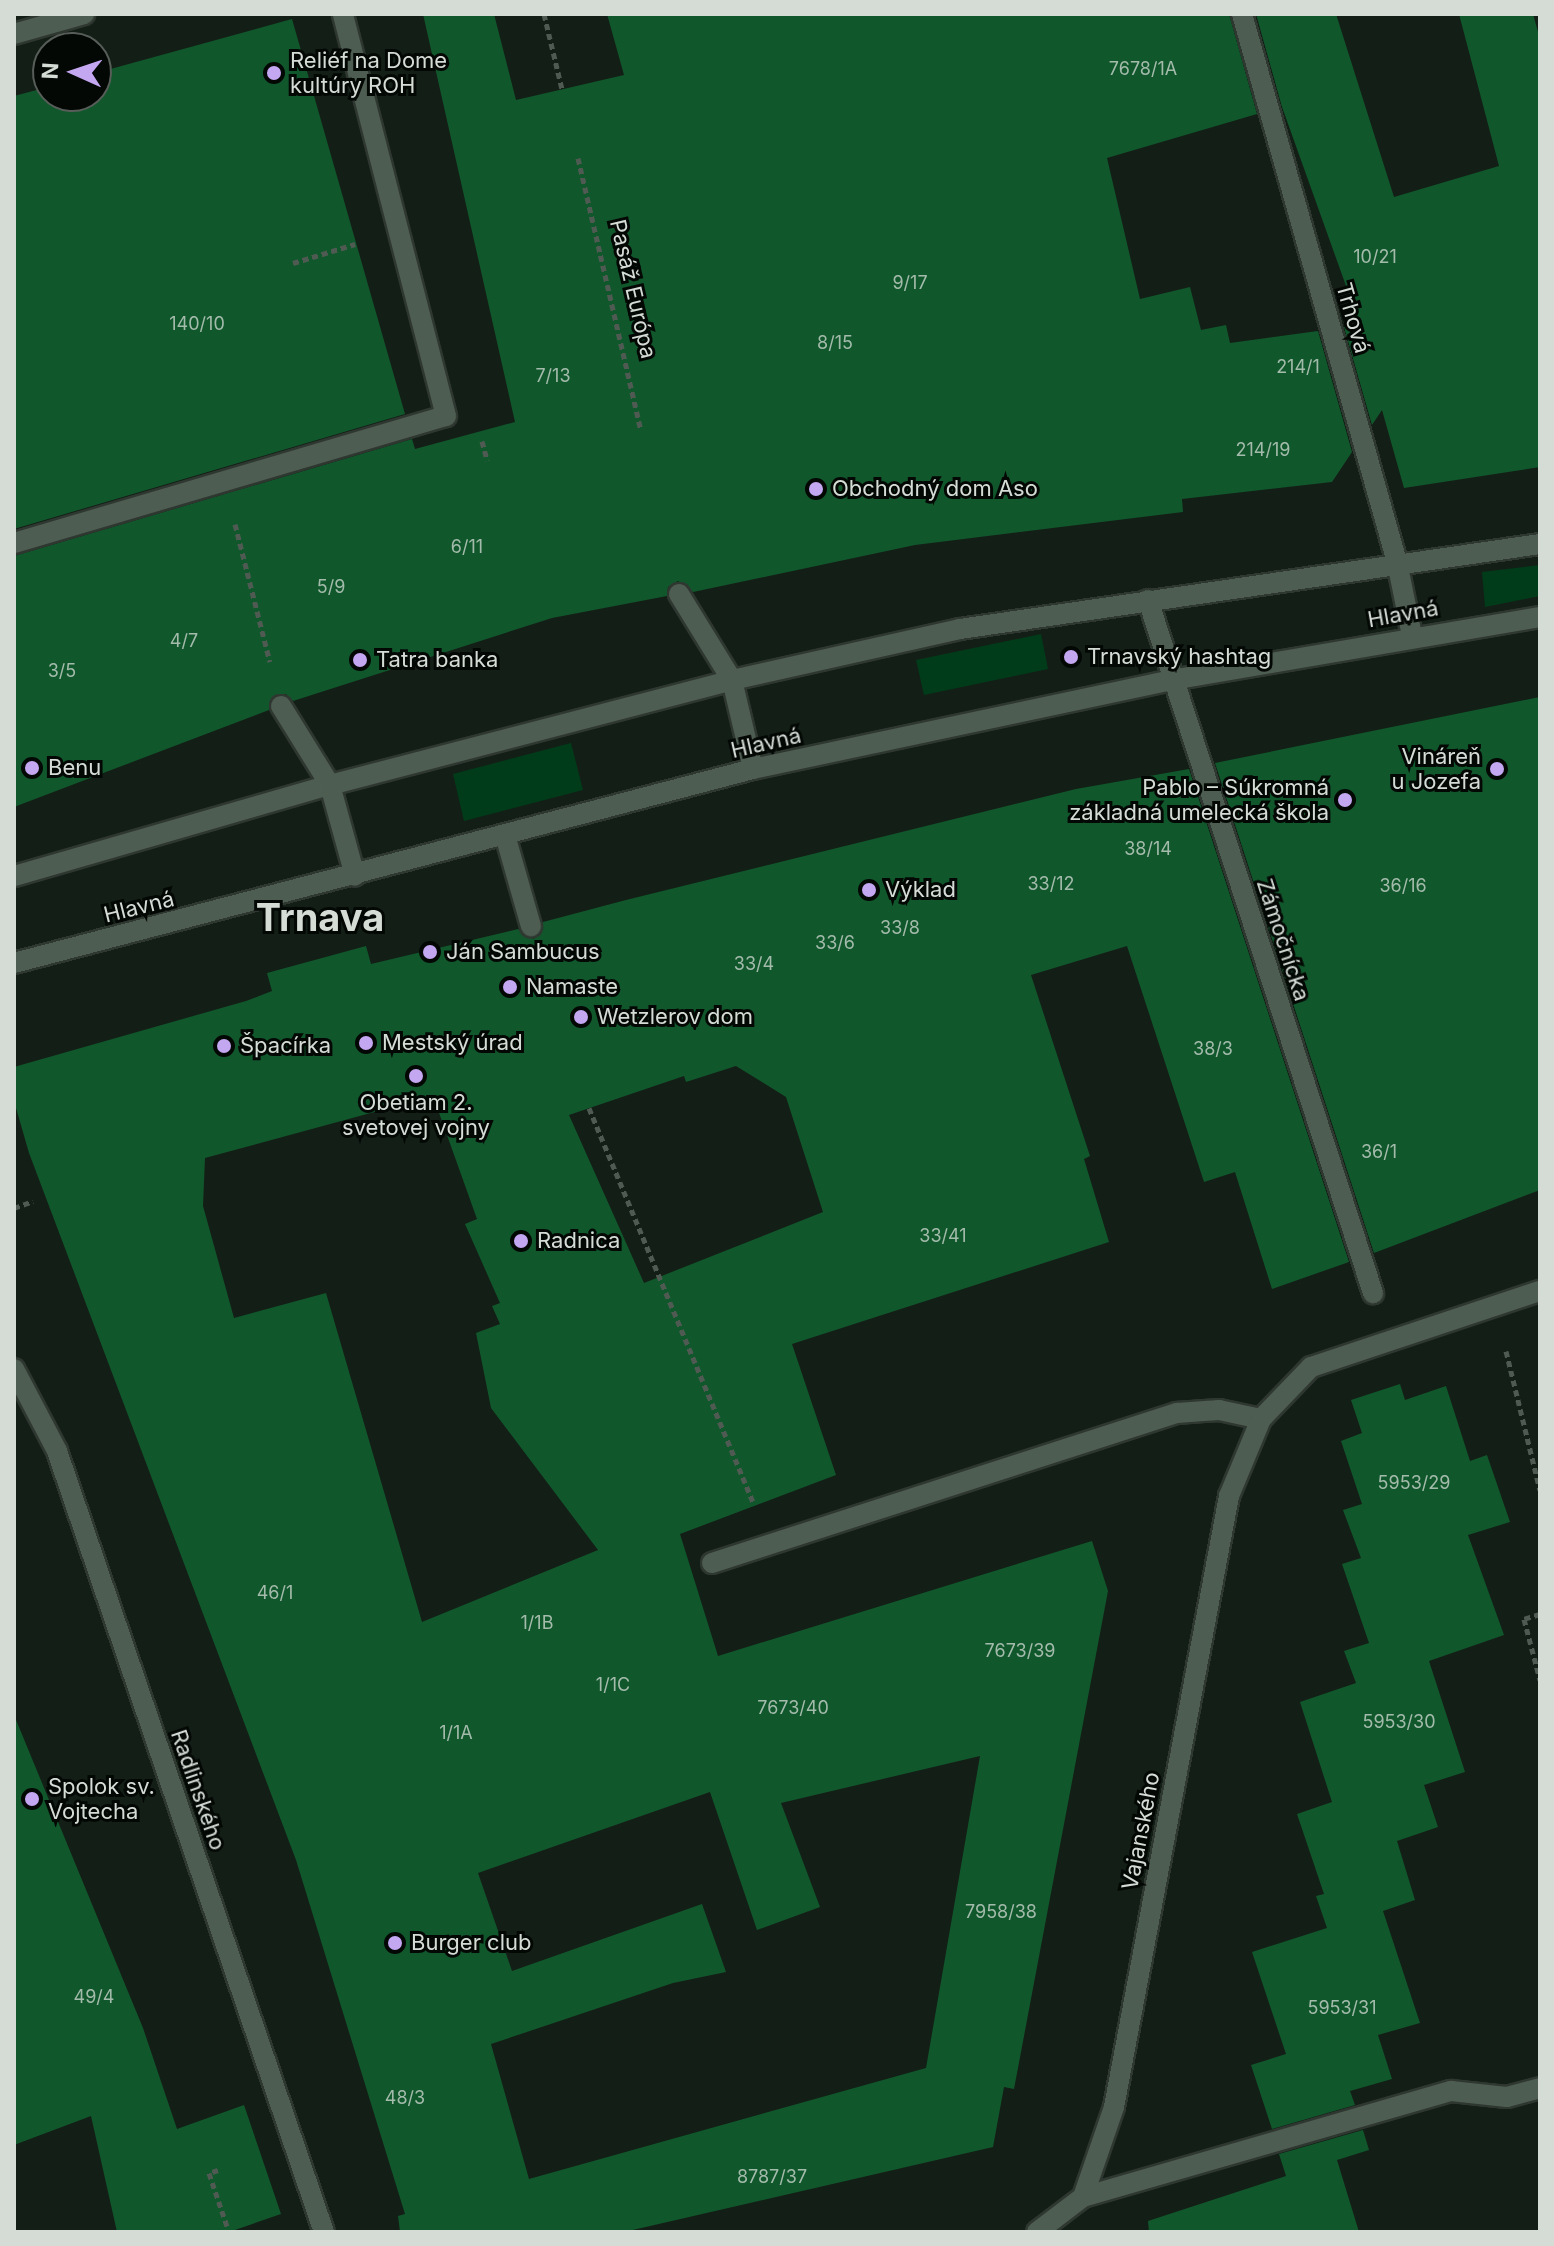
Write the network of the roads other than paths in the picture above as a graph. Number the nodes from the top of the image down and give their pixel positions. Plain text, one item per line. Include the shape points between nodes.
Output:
1 (84, 14) edge
2 (343, 14) edge
3 (1242, 14) edge
4 (14, 34) edge
5 (14, 543) edge
6 (1540, 544) edge
7 (1397, 562) junction
8 (679, 594) dead end
9 (1148, 600) junction
10 (1540, 617) edge
11 (1412, 636) junction
12 (732, 680) junction
13 (1172, 680) junction
14 (281, 706) road end
15 (753, 769) junction
16 (330, 785) junction
17 (505, 835) junction
18 (14, 876) edge
19 (355, 876) junction
20 (531, 926) dead end
21 (14, 963) edge
22 (1540, 1291) edge
23 (1373, 1293) dead end
24 (14, 1369) edge
25 (1261, 1419) junction
26 (712, 1563) dead end
27 (1540, 2088) edge
28 (1083, 2197) junction
29 (324, 2232) edge
30 (1037, 2232) edge

1 - 4 street
2 - 5 street via 446,416
3 - 7 street, Trhová
6 - 7 street
7 - 9 street
7 - 11 street, Trhová
8 - 12 street
9 - 12 street via 960,629
9 - 13 street, Zámočnícka
10 - 11 street, Hlavná
11 - 13 street, Hlavná
12 - 15 street
12 - 16 street
13 - 15 street, Hlavná
13 - 23 street, Zámočnícka
14 - 16 street
15 - 17 street, Hlavná
16 - 18 street
16 - 19 street
17 - 19 street, Hlavná
17 - 20 street
19 - 21 street, Hlavná
22 - 25 street, Vajanského via 1311,1367
24 - 29 street, Radlinského via 57,1451
25 - 26 street via 1219,1410 1177,1413
25 - 28 street, Vajanského via 1229,1496 1114,2107
27 - 28 street via 1507,2097 1451,2091
28 - 30 street

